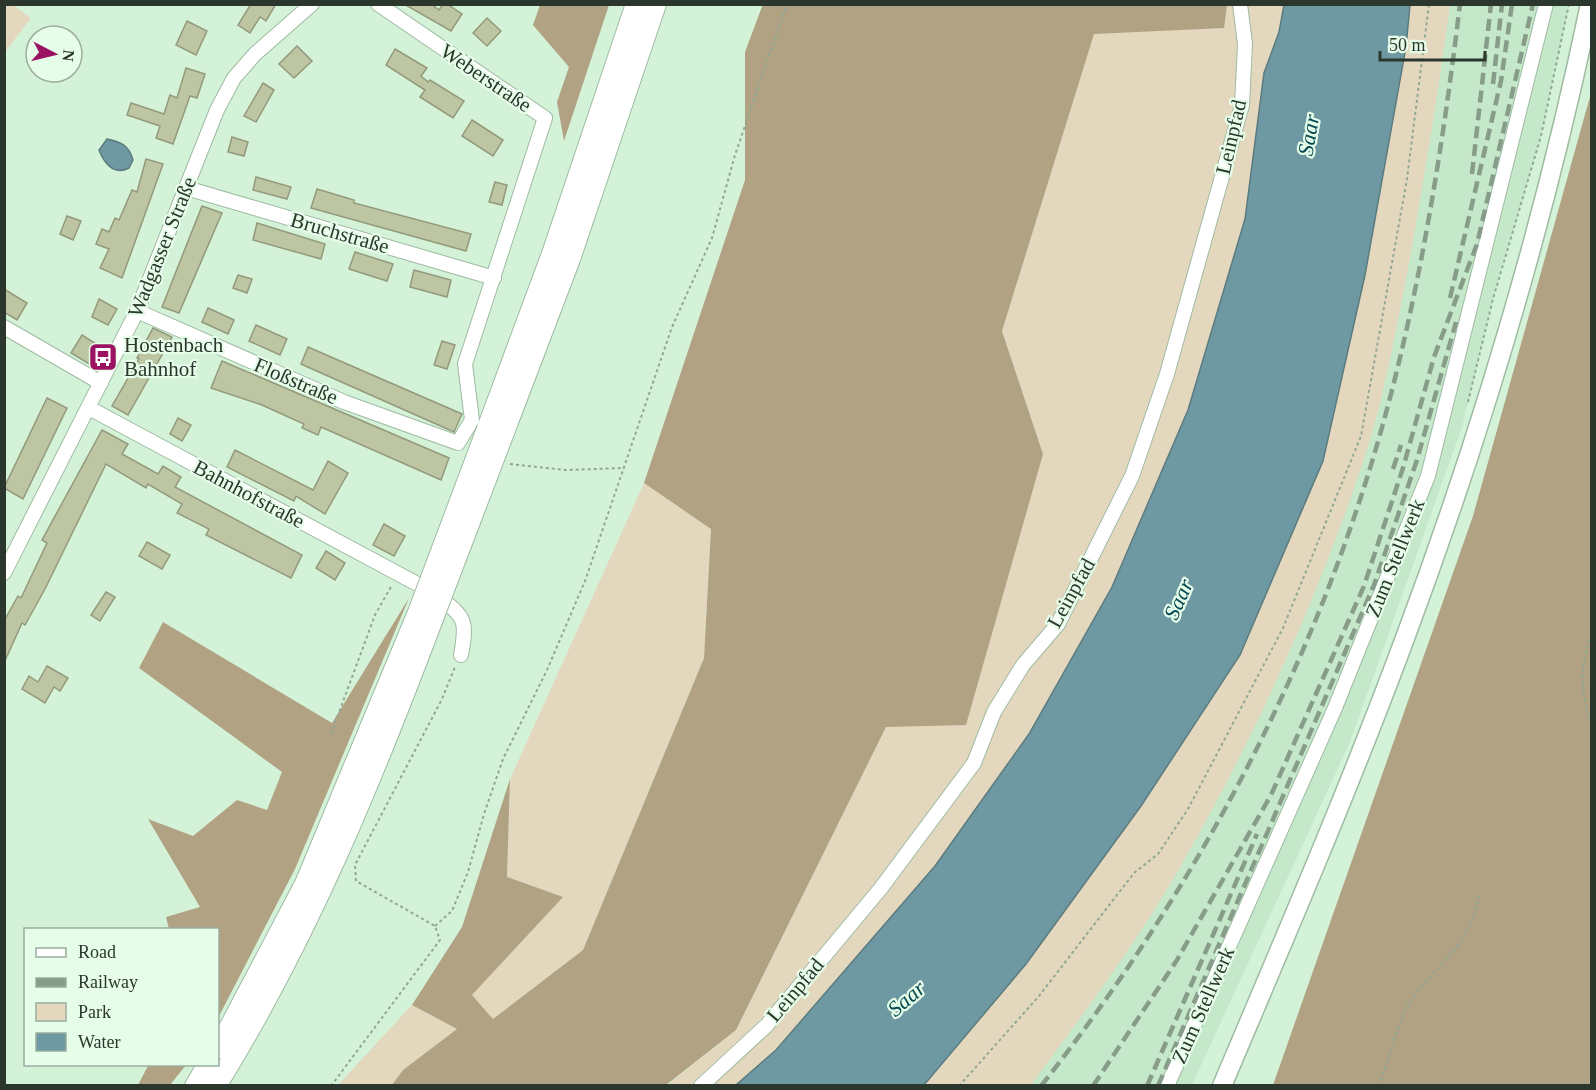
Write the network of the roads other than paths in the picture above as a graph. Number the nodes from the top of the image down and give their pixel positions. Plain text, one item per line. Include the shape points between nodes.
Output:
1 (312, 4) edge
2 (378, 4) edge
3 (636, 4) edge
4 (656, 4) edge
5 (1240, 4) edge
6 (1546, 4) edge
7 (1590, 4) edge
8 (186, 188) junction
9 (494, 278) junction
10 (137, 311) junction
11 (4, 327) edge
12 (101, 383) junction
13 (89, 408) junction
14 (495, 432) junction
15 (486, 459) dead end
16 (10, 547) edge
17 (4, 573) edge
18 (436, 594) junction
19 (427, 613) junction
20 (460, 655) road end
21 (219, 1047) edge
22 (207, 1066) edge
23 (195, 1086) edge
24 (216, 1086) edge
25 (701, 1086) edge
26 (1167, 1086) edge
27 (1222, 1086) edge

1 - 8 street, Wadgasser Straße via 234,78
2 - 9 street, Weberstraße via 545,118
3 - 14 highway
4 - 14 highway via 570,259
5 - 25 street, Leinpfad via 1245,44 1242,105 1167,374 1132,476 1106,529 1058,624 1023,665 994,712 974,763 881,888 774,1016
6 - 26 street, Zum Stellwerk via 1428,476 1335,708
7 - 27 main road via 1540,219 1475,438 1405,639
8 - 9 street, Bruchstraße
8 - 10 street, Wadgasser Straße
9 - 10 street, Floßstraße via 465,364 472,420 458,443 344,402
10 - 12 street, Wadgasser Straße
11 - 12 street
12 - 13 street, Wadgasser Straße
13 - 16 street, Wadgasser Straße
13 - 18 street, Bahnhofstraße
14 - 19 highway, bridge
15 - 18 street
16 - 17 street, Wadgasser Straße
18 - 20 street, Bahnhofstraße via 459,613 466,627
19 - 21 highway via 305,884
19 - 24 highway via 391,729 322,891
22 - 23 highway

